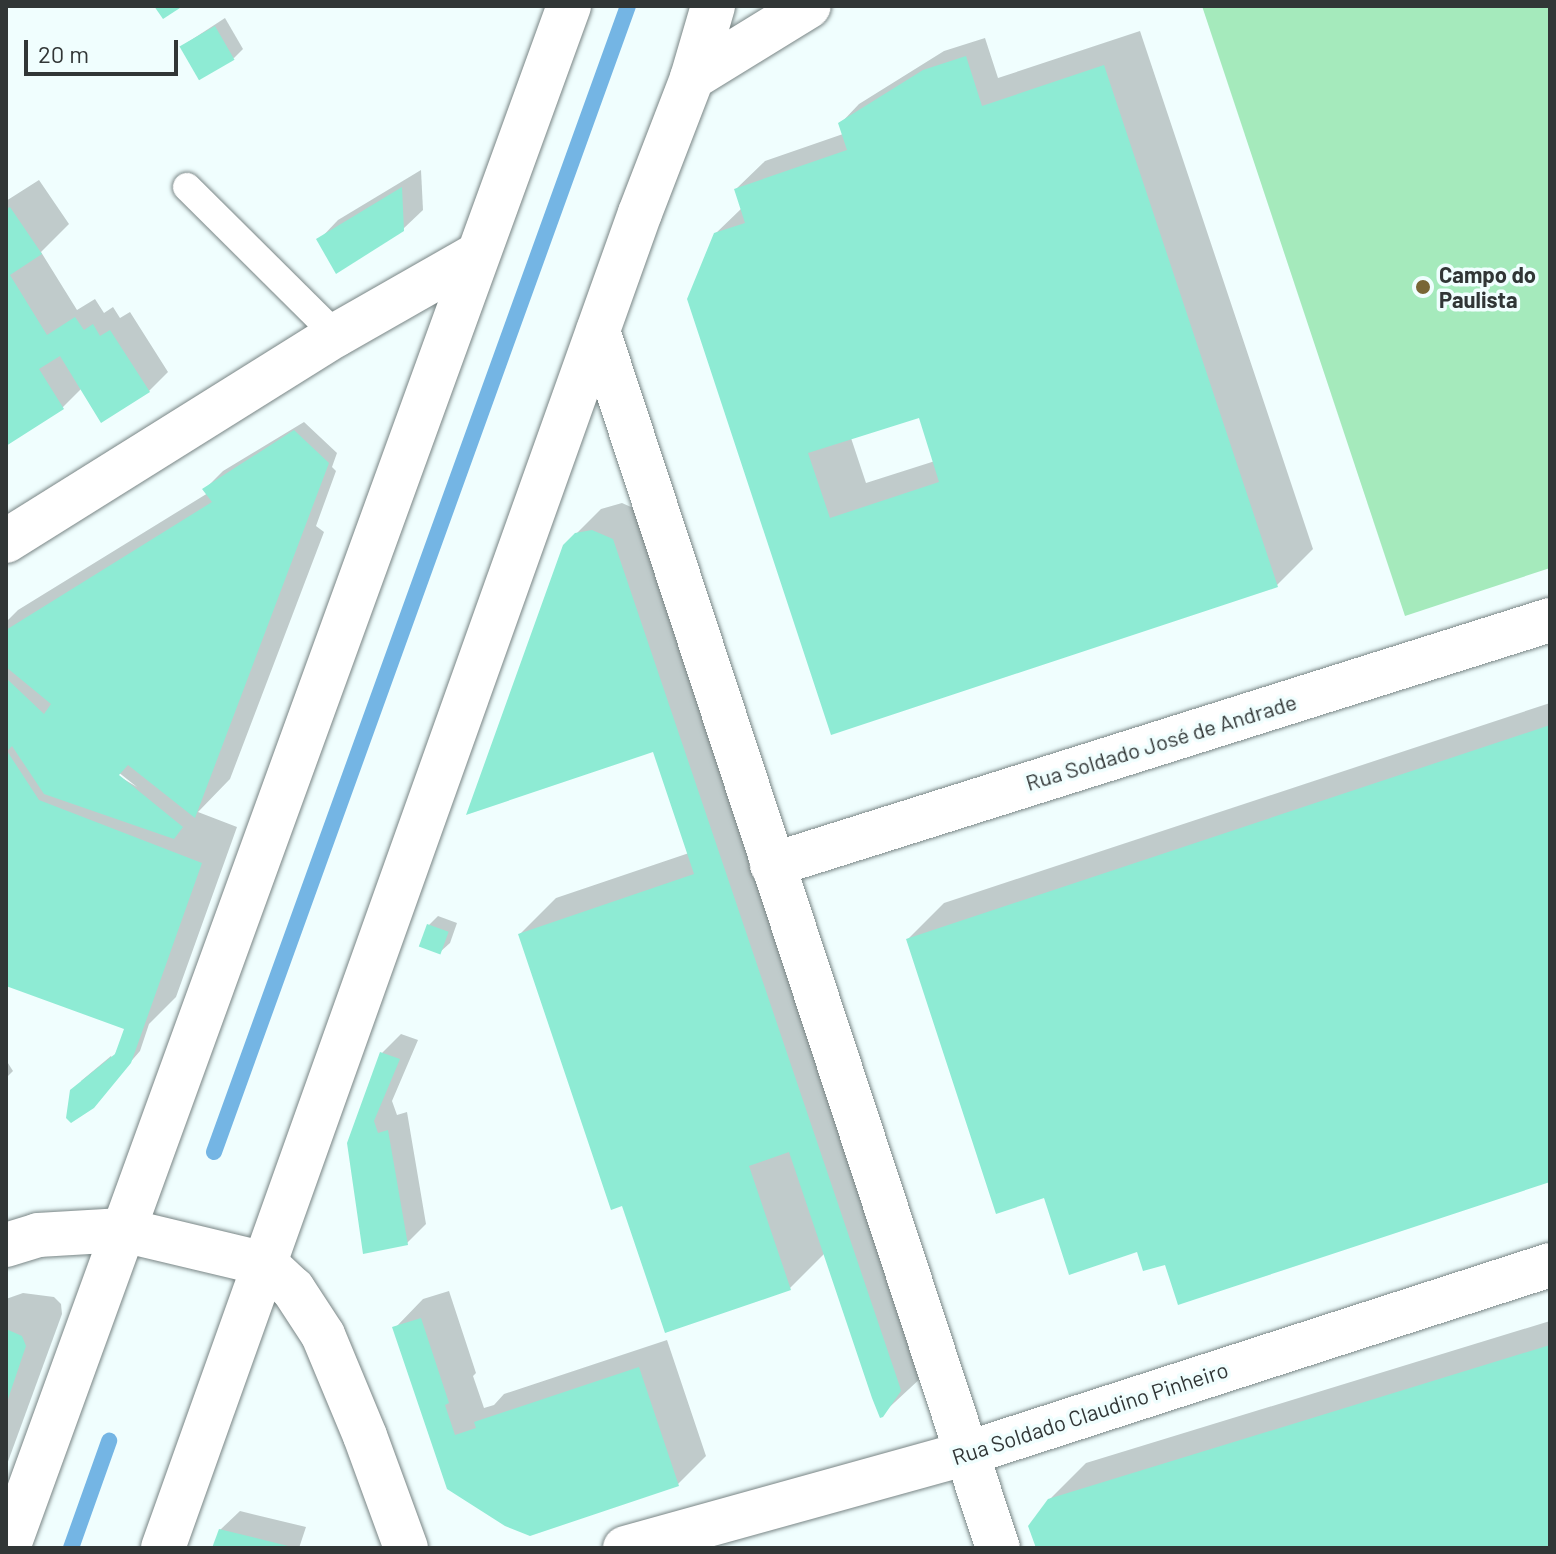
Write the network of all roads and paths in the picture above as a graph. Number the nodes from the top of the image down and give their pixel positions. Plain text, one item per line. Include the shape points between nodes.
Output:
1 (569, 6) edge
2 (713, 6) edge
3 (809, 6) edge
4 (692, 78) junction
5 (187, 187) dead end
6 (476, 255) junction
7 (598, 331) junction
8 (336, 335) junction
9 (6, 541) edge
10 (1550, 620) edge
11 (772, 865) junction
12 (123, 1230) junction
13 (6, 1245) edge
14 (266, 1264) junction
15 (1550, 1265) edge
16 (965, 1454) junction
17 (8, 1548) edge
18 (163, 1548) edge
19 (406, 1548) edge
20 (625, 1548) edge
21 (998, 1548) edge

1 - 6 street
2 - 4 street
3 - 4 street
4 - 7 street
5 - 8 lane
6 - 8 street
6 - 12 street
7 - 11 street
7 - 14 street
8 - 9 street
10 - 11 street, Rua Soldado José de Andrade
11 - 16 street
12 - 13 street via 38,1235
12 - 14 street
12 - 17 street
14 - 18 street
14 - 19 street via 293,1289 323,1335
15 - 16 street, Rua Soldado Claudino Pinheiro
16 - 20 street, Rua Soldado Claudino Pinheiro
16 - 21 street

